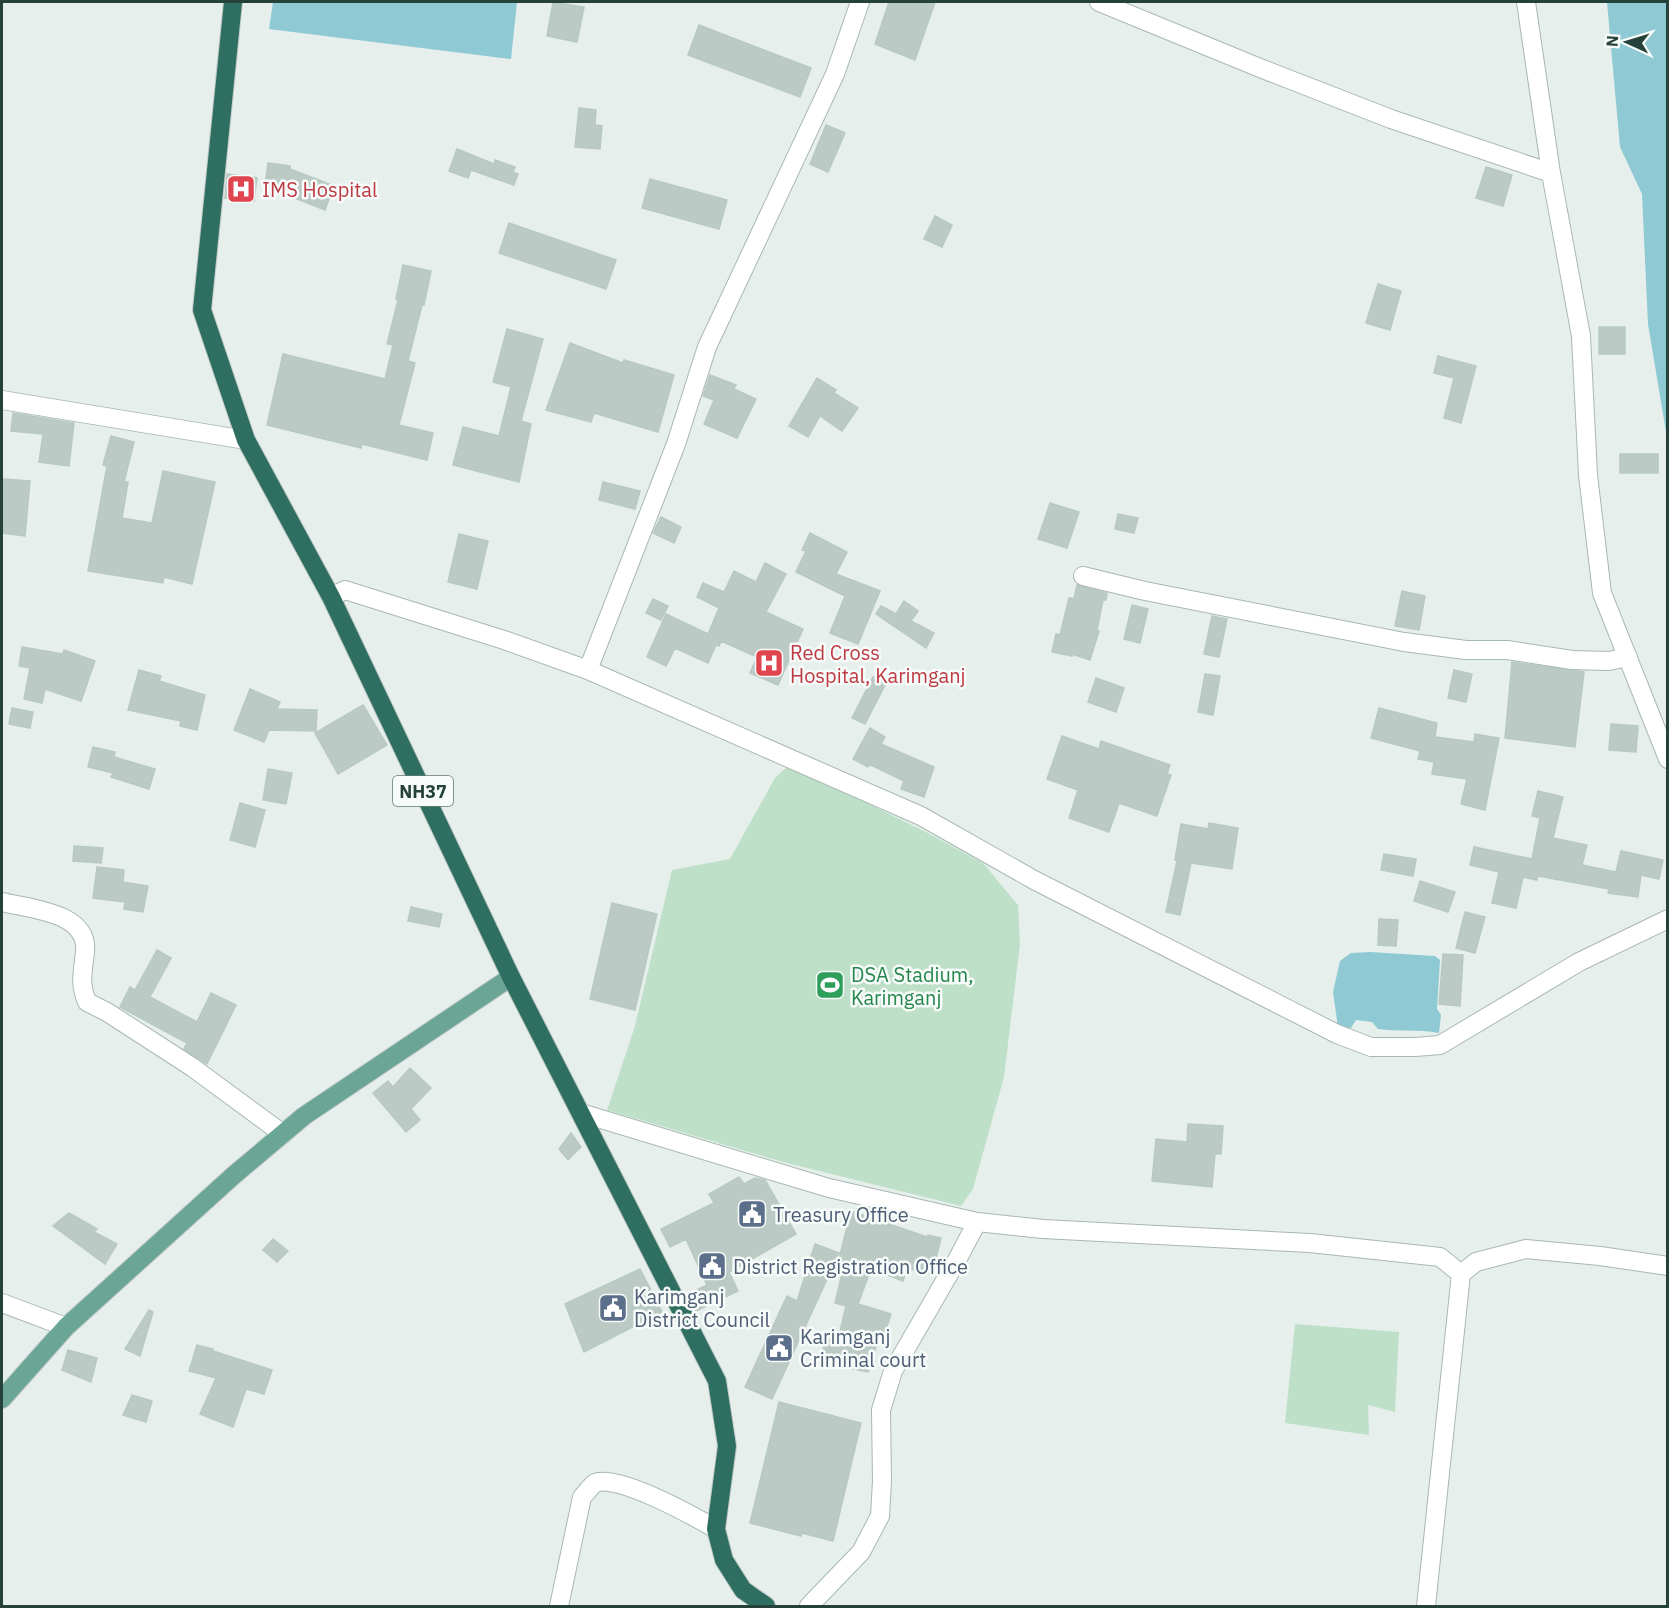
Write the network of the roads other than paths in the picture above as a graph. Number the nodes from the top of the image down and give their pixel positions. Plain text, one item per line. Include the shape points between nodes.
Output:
1 (233, 2) edge
2 (860, 2) edge
3 (1099, 2) edge
4 (1526, 2) edge
5 (1551, 173) junction
6 (2, 400) edge
7 (246, 440) junction
8 (1083, 576) dead end
9 (331, 597) junction
10 (1628, 657) junction
11 (588, 670) junction
12 (1668, 759) edge
13 (2, 902) edge
14 (1668, 919) edge
15 (511, 977) junction
16 (581, 1113) junction
17 (283, 1134) junction
18 (977, 1222) junction
19 (1668, 1266) edge
20 (1461, 1274) junction
21 (2, 1304) edge
22 (66, 1327) junction
23 (2, 1399) edge
24 (717, 1529) junction
25 (559, 1606) edge
26 (766, 1606) edge
27 (809, 1606) edge
28 (1426, 1606) edge

1 - 7 highway, NH37 via 202,310
2 - 11 street via 834,74 707,347 675,444
3 - 5 street via 1390,118
4 - 5 street
5 - 10 street via 1581,336 1588,475 1602,594
6 - 7 street
7 - 9 highway, NH37
8 - 10 street via 1404,642 1466,650 1508,650 1572,660
9 - 11 street via 345,590
9 - 15 highway, NH37
10 - 12 street
11 - 14 street via 921,816 1034,880 1337,1034 1371,1047 1440,1045 1578,962
13 - 17 street via 60,916 79,927 86,944 81,987 87,1002 186,1063
15 - 16 highway, NH37
15 - 17 main road
16 - 18 street via 829,1188
16 - 24 highway, NH37 via 717,1381 727,1446
17 - 22 main road
18 - 20 street via 1322,1244 1440,1257
18 - 27 street via 893,1371 881,1410 880,1516 861,1552
19 - 20 street via 1526,1249 1476,1262
20 - 28 street
21 - 22 street
22 - 23 main road
24 - 25 street via 631,1487 607,1481 594,1484 582,1497
24 - 26 highway, NH37 via 724,1560 743,1590

